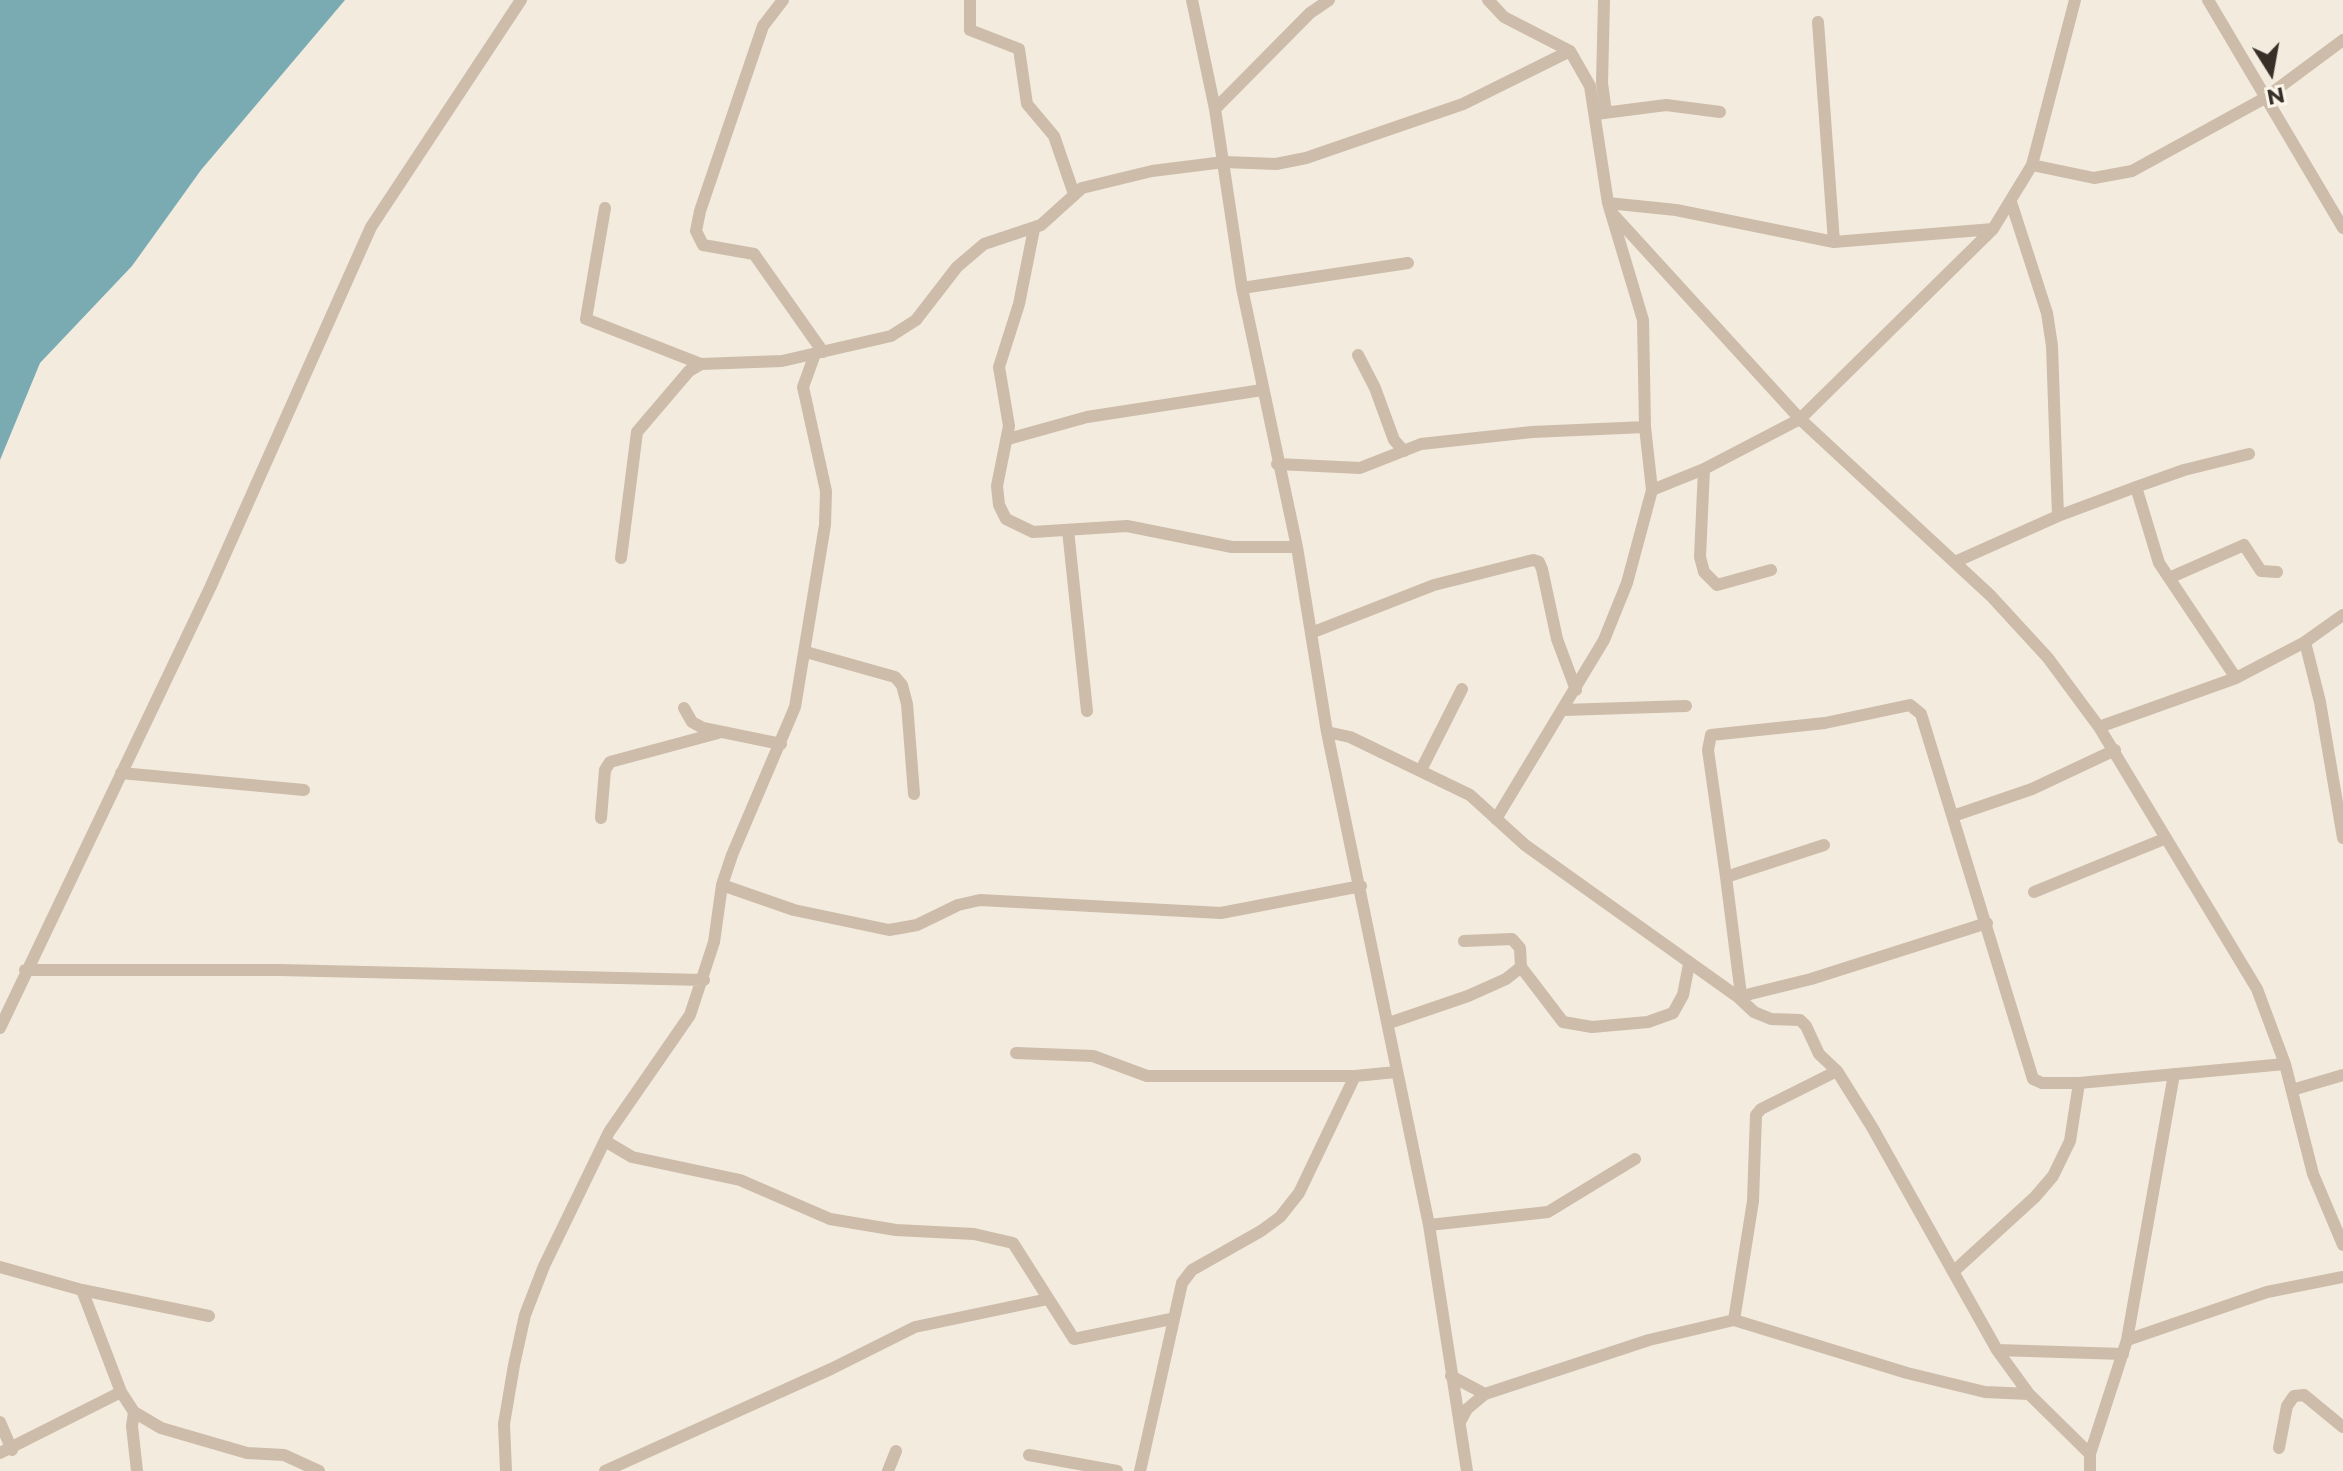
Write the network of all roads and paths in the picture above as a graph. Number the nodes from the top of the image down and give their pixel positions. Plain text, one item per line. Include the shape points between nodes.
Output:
1 (521, 0) edge
2 (783, 0) edge
3 (970, 0) edge
4 (1192, 0) edge
5 (1329, 0) edge
6 (1488, 0) edge
7 (1604, 0) edge
8 (2075, 0) edge
9 (2208, 0) edge
10 (1818, 22) dead end
11 (2343, 40) edge
12 (1570, 51) junction
13 (2265, 98) junction
14 (1215, 109) junction
15 (1720, 112) dead end
16 (1601, 113) junction
17 (1224, 162) junction
18 (2032, 165) junction
19 (1074, 194) junction
20 (2011, 202) junction
21 (605, 208) dead end
22 (1610, 208) junction
23 (2343, 228) edge
24 (1034, 229) junction
25 (1993, 229) junction
26 (1834, 242) junction
27 (1408, 263) dead end
28 (1242, 288) junction
29 (819, 353) junction
30 (1358, 355) dead end
31 (701, 364) junction
32 (1262, 390) junction
33 (1800, 419) junction
34 (1645, 427) junction
35 (1008, 439) junction
36 (1404, 451) junction
37 (2249, 454) dead end
38 (1277, 464) junction
39 (1704, 469) junction
40 (2136, 487) junction
41 (1652, 490) junction
42 (2058, 516) junction
43 (1068, 530) junction
44 (1297, 547) junction
45 (621, 558) dead end
46 (1957, 561) junction
47 (1771, 570) dead end
48 (2277, 572) dead end
49 (2169, 578) junction
50 (2343, 615) edge
51 (1311, 633) junction
52 (2305, 642) junction
53 (806, 652) junction
54 (2236, 678) junction
55 (1462, 689) dead end
56 (1576, 690) junction
57 (1686, 706) dead end
58 (684, 708) dead end
59 (1564, 710) junction
60 (1087, 711) dead end
61 (2099, 727) junction
62 (1327, 732) junction
63 (718, 733) junction
64 (781, 744) junction
65 (2115, 750) junction
66 (1421, 770) junction
67 (121, 773) junction
68 (304, 790) dead end
69 (914, 794) dead end
70 (1953, 816) junction
71 (601, 818) dead end
72 (1496, 819) junction
73 (2343, 838) edge
74 (2164, 839) junction
75 (1824, 845) dead end
76 (1726, 877) junction
77 (722, 885) junction
78 (1361, 886) junction
79 (2034, 892) dead end
80 (1987, 923) junction
81 (1464, 941) dead end
82 (1689, 964) junction
83 (1521, 967) junction
84 (25, 970) junction
85 (704, 980) junction
86 (1739, 996) junction
87 (1389, 1023) junction
88 (0, 1028) edge
89 (1016, 1053) dead end
90 (2285, 1064) junction
91 (1837, 1071) junction
92 (1396, 1072) junction
93 (2174, 1074) junction
94 (2343, 1075) edge
95 (1355, 1076) junction
96 (2079, 1083) junction
97 (2292, 1090) junction
98 (605, 1141) junction
99 (1635, 1159) dead end
100 (1429, 1225) junction
101 (2343, 1245) edge
102 (0, 1267) edge
103 (1953, 1272) junction
104 (2343, 1277) edge
105 (82, 1290) junction
106 (1048, 1299) junction
107 (209, 1316) dead end
108 (1171, 1319) junction
109 (1734, 1320) junction
110 (2127, 1340) junction
111 (1997, 1350) junction
112 (2123, 1354) junction
113 (1451, 1376) junction
114 (121, 1392) junction
115 (1485, 1394) junction
116 (2029, 1394) junction
117 (134, 1412) junction
118 (0, 1422) edge
119 (1460, 1422) junction
120 (2343, 1427) edge
121 (2279, 1448) dead end
122 (6, 1451) edge
123 (896, 1451) dead end
124 (2090, 1454) junction
125 (1029, 1455) dead end
126 (137, 1471) edge
127 (319, 1471) edge
128 (506, 1471) edge
129 (605, 1471) edge
130 (888, 1471) edge
131 (1117, 1471) edge
132 (1140, 1471) edge
133 (1467, 1471) edge
134 (2090, 1471) edge

1 - 67 street via 371,227
2 - 29 street via 763,26 696,231 703,245 754,254
3 - 19 street via 970,30 1019,49 1027,104 1054,136
4 - 14 street
5 - 14 street
6 - 12 street via 1504,17
7 - 16 street
8 - 18 street
9 - 13 street
10 - 26 street
11 - 13 street
12 - 16 street
12 - 17 street via 1463,104 1326,152 1276,164
13 - 18 street via 2132,171 2094,178
13 - 23 street
14 - 17 street
15 - 16 street via 1666,105
16 - 22 street
17 - 19 street via 1124,176
17 - 28 street
18 - 20 street
19 - 24 street
20 - 25 street
20 - 42 street via 2047,313 2052,346
21 - 31 street via 586,319
22 - 26 street via 1676,210
22 - 33 street
22 - 34 street via 1643,320
24 - 29 street via 984,244 957,267 906,329
24 - 35 street via 999,367
25 - 26 street
25 - 33 street
27 - 28 street
28 - 32 street
29 - 31 street via 782,361
29 - 53 street via 803,387 826,491
30 - 36 street via 1394,440
31 - 45 street via 637,432
32 - 35 street via 1087,417
32 - 38 street
33 - 39 street
33 - 46 street
34 - 36 street via 1490,436
34 - 41 street
35 - 43 street via 997,486 1006,519 1033,532
36 - 38 street via 1360,468
37 - 40 street
38 - 44 street
39 - 41 street
39 - 47 street via 1704,572 1717,585
40 - 42 street
40 - 49 street via 2154,551
41 - 56 street via 1619,609
42 - 46 street
43 - 44 street via 1127,526 1232,547
43 - 60 street
44 - 51 street
46 - 61 street via 2048,658
48 - 49 street via 2261,571 2244,545
49 - 54 street
50 - 52 street
51 - 56 street via 1434,585 1533,560 1542,569 1557,639
51 - 62 street
52 - 54 street
52 - 73 street
53 - 64 street
53 - 69 street via 895,677 902,685
54 - 61 street
55 - 66 street
56 - 59 street
57 - 59 street
58 - 63 street via 692,722
59 - 72 street
61 - 65 street
62 - 66 street
62 - 78 street
63 - 64 street
63 - 71 street via 610,762
64 - 77 street
65 - 70 street via 2032,789
65 - 74 street
66 - 72 street via 1470,795
67 - 68 street
67 - 84 street
70 - 76 street via 1921,714 1910,705 1825,723 1717,732 1711,735 1708,750
70 - 80 street
72 - 82 street
74 - 79 street
74 - 90 street via 2257,989
75 - 76 street
76 - 86 street
77 - 78 street via 794,910 889,930 917,925 980,900 1221,913
77 - 85 street
78 - 87 street
80 - 86 street via 1811,979
80 - 96 street via 2027,1069 2042,1083
81 - 83 street via 1512,939 1520,948
82 - 83 street via 1673,1013 1648,1022 1592,1027 1563,1022
82 - 86 street
83 - 87 street via 1468,996
84 - 85 street via 311,970
84 - 88 street
85 - 98 street via 690,1015
86 - 91 street via 1762,1016 1800,1020 1819,1054
87 - 92 street
89 - 95 street via 1093,1056 1147,1076
90 - 93 street
90 - 97 street
91 - 103 street
91 - 109 street via 1756,1115 1753,1201
92 - 95 street
92 - 100 street
93 - 96 street
93 - 110 street
94 - 97 street
95 - 108 street via 1299,1193 1261,1231 1192,1270 1182,1283
96 - 103 street via 2070,1141 2053,1176
97 - 101 street via 2313,1174
98 - 106 street via 632,1157 740,1180 830,1219 1013,1243
98 - 128 street via 525,1315 504,1424
99 - 100 street via 1548,1212
100 - 113 street
102 - 105 street
103 - 111 street
104 - 110 street via 2267,1292
105 - 107 street
105 - 114 street
106 - 108 street via 1074,1339
106 - 129 street via 915,1327
108 - 132 street
109 - 115 street via 1649,1340
109 - 116 street via 1907,1373 1985,1392
110 - 112 street
111 - 112 street
111 - 116 street
112 - 124 street
113 - 115 street
113 - 119 street
114 - 117 street
114 - 122 street
115 - 119 street
116 - 124 street
117 - 126 street
117 - 127 street via 161,1428 247,1453 284,1455
118 - 122 street
119 - 133 street
120 - 121 street via 2304,1395 2294,1396
123 - 130 street
124 - 134 street
125 - 131 street

